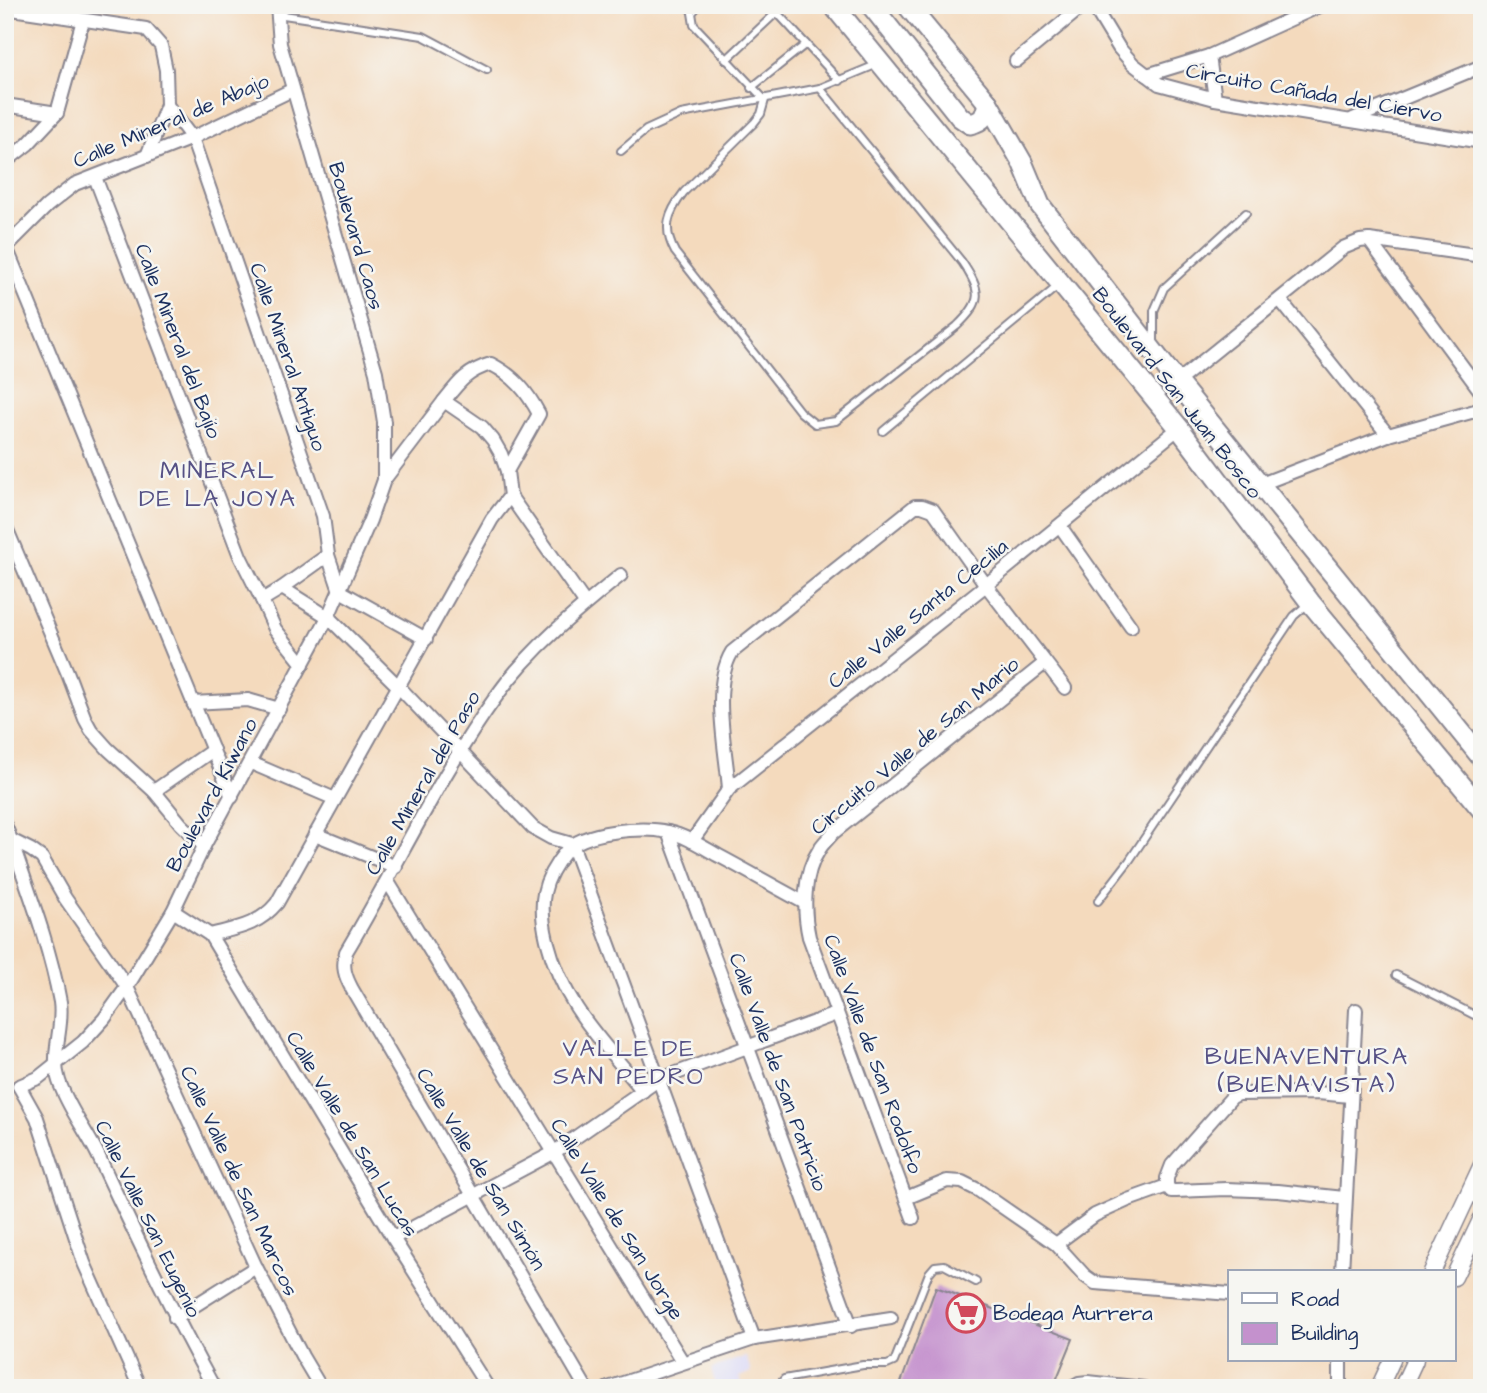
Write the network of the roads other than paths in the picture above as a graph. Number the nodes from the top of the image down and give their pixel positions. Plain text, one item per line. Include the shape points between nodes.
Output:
1 (699, 5) edge
2 (770, 5) edge
3 (834, 5) edge
4 (871, 5) edge
5 (907, 5) edge
6 (1084, 5) edge
7 (1093, 5) edge
8 (1322, 5) edge
9 (5, 8) edge
10 (34, 8) edge
11 (277, 10) edge
12 (777, 12) junction
13 (83, 20) junction
14 (806, 44) junction
15 (1209, 56) junction
16 (726, 60) junction
17 (1016, 61) dead end
18 (880, 63) junction
19 (1482, 65) edge
20 (487, 70) dead end
21 (1147, 75) junction
22 (840, 81) junction
23 (751, 88) junction
24 (820, 88) junction
25 (292, 90) junction
26 (1215, 99) junction
27 (765, 100) junction
28 (988, 103) junction
29 (5, 105) edge
30 (167, 105) junction
31 (57, 113) junction
32 (1352, 120) junction
33 (192, 138) junction
34 (1482, 142) edge
35 (621, 151) dead end
36 (147, 156) junction
37 (5, 162) edge
38 (95, 177) junction
39 (1246, 213) dead end
40 (1369, 240) junction
41 (5, 247) edge
42 (1482, 256) edge
43 (1060, 283) junction
44 (1281, 301) junction
45 (1154, 352) junction
46 (1177, 382) junction
47 (1482, 393) edge
48 (444, 401) junction
49 (1482, 409) edge
50 (1179, 428) junction
51 (883, 432) dead end
52 (1388, 435) junction
53 (507, 471) junction
54 (384, 480) junction
55 (1261, 484) junction
56 (510, 496) junction
57 (5, 525) edge
58 (1060, 526) junction
59 (1301, 533) junction
60 (328, 555) junction
61 (621, 575) dead end
62 (986, 586) junction
63 (1328, 586) junction
64 (282, 589) junction
65 (340, 591) junction
66 (262, 600) junction
67 (1310, 601) junction
68 (585, 603) junction
69 (328, 617) junction
70 (1131, 627) dead end
71 (426, 639) junction
72 (1399, 656) junction
73 (1045, 663) junction
74 (303, 664) junction
75 (399, 687) junction
76 (1065, 688) dead end
77 (194, 703) junction
78 (279, 709) junction
79 (213, 750) junction
80 (459, 752) junction
81 (1482, 758) edge
82 (251, 763) junction
83 (729, 789) junction
84 (154, 791) junction
85 (232, 797) junction
86 (335, 799) junction
87 (1482, 810) edge
88 (5, 825) edge
89 (668, 832) junction
90 (315, 834) junction
91 (11, 840) junction
92 (692, 841) junction
93 (572, 844) junction
94 (204, 846) junction
95 (396, 867) junction
96 (387, 882) junction
97 (1098, 901) dead end
98 (805, 904) junction
99 (173, 911) junction
100 (210, 935) junction
101 (344, 970) joint
102 (1396, 975) dead end
103 (127, 987) junction
104 (1356, 1010) dead end
105 (836, 1014) junction
106 (1482, 1019) edge
107 (749, 1046) junction
108 (55, 1064) junction
109 (658, 1080) junction
110 (5, 1083) edge
111 (19, 1086) junction
112 (643, 1091) junction
113 (1350, 1096) junction
114 (553, 1153) junction
115 (1482, 1165) edge
116 (1167, 1186) junction
117 (473, 1194) junction
118 (906, 1198) junction
119 (1344, 1198) junction
120 (913, 1218) dead end
121 (1482, 1218) edge
122 (393, 1238) junction
123 (1477, 1239) edge
124 (1056, 1244) junction
125 (256, 1267) junction
126 (1342, 1270) edge
127 (1433, 1270) edge
128 (1456, 1274) edge
129 (976, 1282) dead end
130 (1228, 1294) edge
131 (175, 1318) junction
132 (891, 1318) dead end
133 (851, 1326) junction
134 (754, 1339) junction
135 (682, 1361) junction
136 (1340, 1362) edge
137 (1391, 1362) edge
138 (1414, 1362) edge
139 (141, 1388) edge
140 (214, 1388) edge
141 (321, 1388) edge
142 (488, 1388) edge
143 (586, 1388) edge
144 (608, 1388) edge
145 (777, 1388) edge
146 (1070, 1388) edge
147 (1144, 1388) edge
148 (1340, 1388) edge
149 (1379, 1388) edge
150 (1402, 1388) edge

1 - 16 lane via 692,13 694,25
2 - 12 lane
3 - 18 main road, Boulevard San Juan Bosco
4 - 28 main road via 960,117 970,124 978,122 985,117
5 - 28 main road, Boulevard San Juan Bosco
6 - 17 street
7 - 21 street, Circuito Cañada del Ciervo via 1119,48
8 - 15 street
9 - 10 street
10 - 13 street
11 - 20 lane via 423,36
11 - 25 street, Boulevard Caos
12 - 14 lane
12 - 16 lane
13 - 30 street via 146,29 160,46
13 - 31 street
14 - 22 lane
14 - 23 lane
15 - 21 street
15 - 26 street
16 - 23 lane
18 - 22 lane
18 - 43 main road, Boulevard San Juan Bosco
19 - 32 street
21 - 26 street, Circuito Cañada del Ciervo via 1159,84
22 - 24 lane
23 - 27 lane
24 - 27 lane
24 - 27 lane via 962,262 977,291 972,311 957,326 844,416 827,424 816,424 800,412 675,252 667,231 675,204 754,124
25 - 33 street, Calle Mineral de Abajo
25 - 54 street, Boulevard Caos via 376,372 384,422
26 - 32 street, Circuito Cañada del Ciervo
27 - 35 lane via 664,120
28 - 45 main road, Boulevard San Juan Bosco via 1040,205
29 - 31 street
30 - 33 street, Calle Mineral Antiguo
30 - 36 street
31 - 37 street
32 - 34 street, Circuito Cañada del Ciervo
33 - 36 street, Calle Mineral de Abajo
33 - 60 street, Calle Mineral Antiguo via 323,516
36 - 38 street, Calle Mineral de Abajo
38 - 41 street, Calle Mineral de Abajo via 60,194
38 - 66 street, Calle Mineral del Bajío via 240,556
39 - 45 lane via 1164,288 1154,311
40 - 42 street
40 - 44 street via 1343,248
40 - 47 street
41 - 77 street
43 - 50 main road, Boulevard San Juan Bosco
43 - 51 lane
44 - 46 street
44 - 52 street
45 - 46 main road, Boulevard San Juan Bosco
46 - 55 main road, Boulevard San Juan Bosco
48 - 53 street via 488,433
48 - 53 street via 474,369 491,364 507,372 528,393 539,414
48 - 54 street
49 - 52 street
50 - 58 street, Calle Valle Santa Cecilia
50 - 67 main road, Boulevard San Juan Bosco
52 - 55 street
53 - 56 street
54 - 65 street, Boulevard Kiwano
55 - 59 main road, Boulevard San Juan Bosco
56 - 68 street
56 - 71 street via 492,519
57 - 84 street via 85,719 108,749
58 - 62 street, Calle Valle Santa Cecilia
58 - 70 street
59 - 63 main road via 1308,562
59 - 72 main road, Boulevard San Juan Bosco
60 - 64 street
60 - 65 street, Calle Mineral Antiguo
61 - 68 street, Calle Mineral del Paso
62 - 73 street
62 - 83 street, Calle Valle Santa Cecilia
62 - 83 street via 933,510 922,506 908,510 732,652 720,689
63 - 67 main road
63 - 72 main road via 1380,649
64 - 66 street
64 - 69 street
65 - 69 street, Boulevard Kiwano
65 - 71 street
66 - 74 street, Calle Mineral del Bajío via 275,629
67 - 87 main road, Boulevard San Juan Bosco
67 - 97 lane via 1294,617
68 - 80 street, Calle Mineral del Paso via 499,692
69 - 74 street, Boulevard Kiwano
69 - 75 street
71 - 75 street
72 - 81 main road, Boulevard San Juan Bosco
73 - 76 street
73 - 98 street, Circuito Valle de San Mario via 833,833 818,851
74 - 78 street, Boulevard Kiwano
75 - 80 street
75 - 86 street
77 - 78 street via 248,700
77 - 79 street
78 - 82 street, Boulevard Kiwano
79 - 84 street
79 - 85 street
80 - 93 street via 533,828
80 - 95 street, Calle Mineral del Paso
82 - 85 street, Boulevard Kiwano
82 - 86 street
83 - 92 street, Calle Valle Santa Cecilia
84 - 94 street
85 - 94 street, Boulevard Kiwano
86 - 90 street
88 - 91 street
89 - 92 street
89 - 93 street via 622,830
89 - 107 street, Calle Valle de San Patricio
90 - 95 street
90 - 100 street via 269,912 251,924
91 - 103 street, Calle Valle de San Marcos via 42,858
91 - 108 street via 34,905 60,1005
92 - 98 street
93 - 109 street
93 - 112 street via 551,869 542,902 552,960 568,997
94 - 99 street, Boulevard Kiwano
95 - 96 street, Calle Mineral del Paso
96 - 101 street, Calle Mineral del Paso via 346,952
96 - 114 street, Calle Valle de San Jorge
98 - 105 street, Calle Valle de San Rodolfo via 809,937
99 - 100 street, Calle Valle de San Lucas
99 - 103 street, Boulevard Kiwano
100 - 122 street, Calle Valle de San Lucas
101 - 117 street, Calle Valle de San Simón
102 - 106 lane
103 - 108 street, Boulevard Kiwano via 83,1042
103 - 125 street, Calle Valle de San Marcos
104 - 113 street
105 - 107 street
105 - 118 street, Calle Valle de San Rodolfo
107 - 109 street
107 - 133 street, Calle Valle de San Patricio
108 - 111 street, Boulevard Kiwano
108 - 131 street, Calle Valle San Eugenio via 75,1116 96,1150
109 - 112 street
109 - 134 street
110 - 111 street
111 - 139 street via 37,1118 84,1263
112 - 114 street
113 - 116 street via 1247,1093 1231,1097 1172,1165
113 - 119 street
114 - 117 street
114 - 135 street, Calle Valle de San Jorge
115 - 127 street
116 - 119 street via 1171,1191 1266,1190
116 - 124 street via 1095,1215
117 - 122 street
117 - 143 street, Calle Valle de San Simón
118 - 120 street, Calle Valle de San Rodolfo
118 - 124 street via 947,1181 962,1182
119 - 126 street
121 - 123 street
122 - 142 street, Calle Valle de San Lucas
123 - 128 street
124 - 130 street via 1094,1283
125 - 131 street
125 - 141 street, Calle Valle de San Marcos
129 - 145 lane via 944,1265 935,1266 894,1362 791,1377
131 - 140 street, Calle Valle San Eugenio
132 - 133 street
133 - 134 street
134 - 135 street
135 - 144 street
136 - 148 street
137 - 149 street
138 - 150 street
146 - 147 street via 1088,1382

